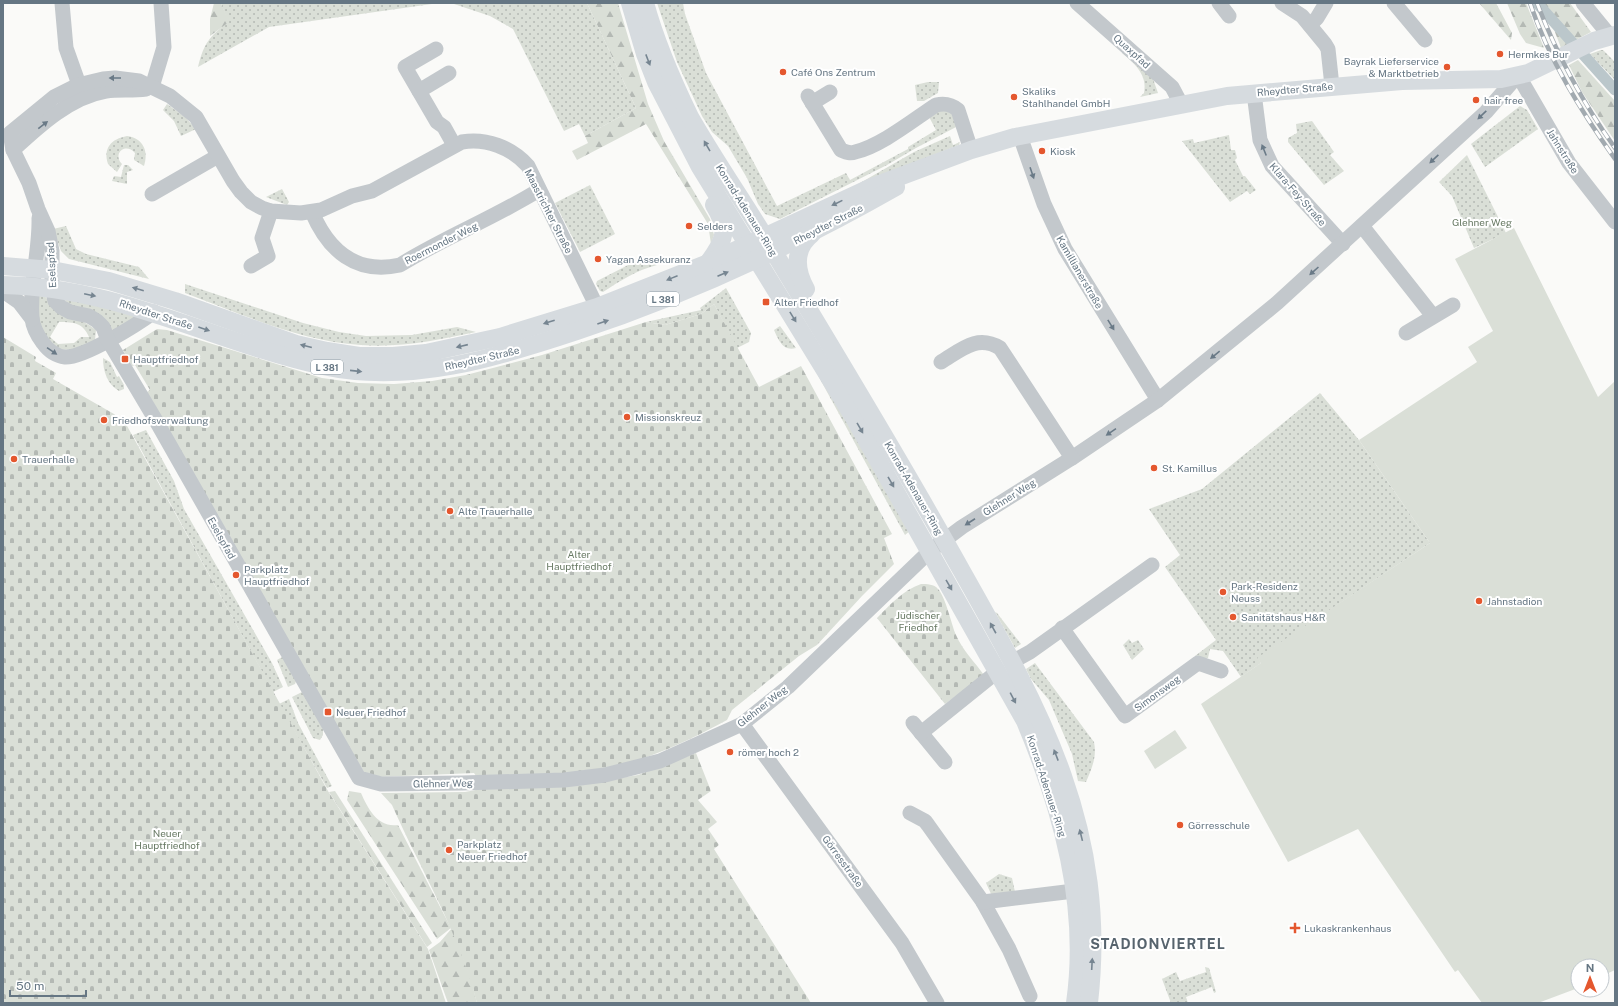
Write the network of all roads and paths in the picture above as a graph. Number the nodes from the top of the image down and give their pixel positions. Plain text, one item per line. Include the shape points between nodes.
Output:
1 (62, 3) edge
2 (161, 3) edge
3 (630, 3) edge
4 (645, 3) edge
5 (1077, 3) edge
6 (1219, 3) edge
7 (1282, 3) edge
8 (1326, 3) edge
9 (1394, 3) edge
10 (1583, 3) edge
11 (1229, 16) dead end
12 (1310, 25) junction
13 (1612, 36) edge
14 (1425, 40) dead end
15 (436, 49) dead end
16 (449, 73) dead end
17 (1518, 75) junction
18 (1332, 86) junction
19 (152, 87) junction
20 (81, 91) junction
21 (419, 91) junction
22 (830, 92) dead end
23 (1254, 93) junction
24 (662, 95) junction
25 (1181, 104) junction
26 (1020, 136) junction
27 (454, 145) junction
28 (13, 150) junction
29 (971, 150) junction
30 (218, 156) junction
31 (933, 166) junction
32 (539, 190) junction
33 (152, 194) dead end
34 (271, 211) junction
35 (312, 212) junction
36 (1615, 222) edge
37 (1362, 226) junction
38 (815, 232) junction
39 (1343, 244) junction
40 (761, 248) junction
41 (708, 263) junction
42 (3, 266) edge
43 (251, 266) dead end
44 (44, 269) junction
45 (3, 285) edge
46 (33, 286) junction
47 (52, 288) junction
48 (3, 291) edge
49 (1453, 306) dead end
50 (597, 307) junction
51 (154, 312) junction
52 (1433, 316) junction
53 (32, 319) junction
54 (822, 331) junction
55 (1406, 333) dead end
56 (108, 340) junction
57 (941, 362) dead end
58 (1158, 400) junction
59 (1072, 458) junction
60 (944, 540) junction
61 (930, 551) junction
62 (1152, 565) dead end
63 (1062, 628) junction
64 (1005, 667) junction
65 (1221, 670) dead end
66 (742, 724) junction
67 (945, 762) dead end
68 (358, 778) joint
69 (910, 814) dead end
70 (1074, 891) junction
71 (983, 902) junction
72 (1030, 996) dead end
73 (937, 1003) edge
74 (1075, 1003) edge
75 (1089, 1003) edge

1 - 20 street via 64,38
2 - 19 street via 164,47
3 -> 24 main road, Konrad-Adenauer-Ring via 645,54
40 -> 4 main road, Konrad-Adenauer-Ring via 673,82
5 - 25 street, Quaxpfad via 1172,87
6 - 11 street
7 - 12 street via 1302,16
8 - 12 street
9 - 14 street
10 - 13 street
12 - 18 street via 1328,49
13 - 17 main road, Rheydter Straße / L 381
15 - 21 street via 405,67
16 - 21 street
17 - 18 main road, Rheydter Straße / L 381 via 1480,81 1402,81
17 - 36 street, Jahnstraße via 1570,163
17 -> 37 street, Glehner Weg via 1486,112
18 - 23 main road, Rheydter Straße / L 381
19 - 20 street via 138,90
19 - 30 street, Maastrichter Straße via 170,96 188,110 202,126
28 -> 20 street via 66,107
20 - 28 street, Eselspfad via 54,97 10,133
21 - 27 street
22 - 29 street via 810,99 840,150 847,153 856,152 881,141 936,105 947,104 958,110
23 - 25 main road, Rheydter Straße / L 381
39 -> 23 street, Klara-Fey-Straße via 1272,166 1260,140
24 - 40 main road, Konrad-Adenauer-Ring via 700,167
24 - 41 main road via 683,150 721,216 724,226 724,238
25 - 26 main road, Rheydter Straße / L 381
26 - 29 main road, Rheydter Straße / L 381
26 -> 58 street, Kamillianerstraße via 1044,204 1065,249
27 - 32 street, Maastrichter Straße via 478,141 506,149 528,166
27 - 35 street, Maastrichter Straße via 372,191 352,196 330,208
28 - 44 street, Eselspfad via 38,209 39,245
29 - 31 main road, Rheydter Straße / L 381
30 - 33 street
30 - 34 street, Maastrichter Straße via 241,192 262,208
31 - 38 main road, Rheydter Straße / L 381
31 -> 40 main road, Rheydter Straße / L 381 via 872,187
32 - 35 street, Roermonder Weg via 400,265 389,267 362,264 338,251 326,240
32 - 50 street, Maastrichter Straße
34 - 35 street, Maastrichter Straße
34 - 43 street via 262,238 268,256
37 - 39 street, Glehner Weg
37 - 52 street
38 - 40 main road, Rheydter Straße / L 381
38 - 54 main road via 802,245 797,263 801,280 818,312
39 -> 58 street, Glehner Weg via 1265,313
40 - 41 main road, Rheydter Straße / L 381
51 -> 40 main road, Rheydter Straße / L 381 via 257,347 325,366 394,373 430,370 506,353 606,321
40 - 54 main road, Konrad-Adenauer-Ring
40 -> 61 main road, Konrad-Adenauer-Ring
41 -> 50 main road, Rheydter Straße / L 381
42 - 44 main road, Rheydter Straße / L 381
44 - 46 street, Eselspfad
44 - 47 street, Eselspfad
50 -> 44 main road, Rheydter Straße / L 381 via 460,347 394,356 359,356 296,344 145,291 109,281
45 - 46 main road, Rheydter Straße / L 381
46 - 47 main road, Rheydter Straße / L 381
46 - 53 street, Eselspfad
47 -> 51 main road, Rheydter Straße / L 381 via 104,298
47 - 56 street, Eselspfad via 56,303 70,312 97,321 104,327
48 - 53 street, Eselspfad via 18,302
49 - 52 street
51 - 56 street, Eselspfad
52 - 55 street
53 -> 56 street, Eselspfad via 45,346 60,356 76,356
54 - 60 main road, Konrad-Adenauer-Ring
56 - 68 street, Eselspfad
57 - 59 street via 979,342 991,343 1000,348
58 -> 59 street, Glehner Weg
59 -> 60 street, Glehner Weg
60 - 61 street, Glehner Weg
64 -> 60 main road, Konrad-Adenauer-Ring
61 -> 64 main road, Konrad-Adenauer-Ring
61 - 66 street, Glehner Weg via 788,687
62 - 63 street
63 - 64 street
63 - 65 street, Simonsweg via 1125,716 1198,663
64 - 67 street via 917,728
64 -> 70 main road, Konrad-Adenauer-Ring via 1040,756 1066,842
75 -> 64 main road, Konrad-Adenauer-Ring via 1093,921 1082,838 1055,752 1027,690
66 - 68 street, Glehner Weg via 660,761 605,775 564,780 462,784 381,784
66 - 73 street, Görresstraße via 902,943
69 - 71 street via 925,821
70 - 71 street
70 - 74 main road, Konrad-Adenauer-Ring via 1079,924
71 - 72 street via 1009,949

